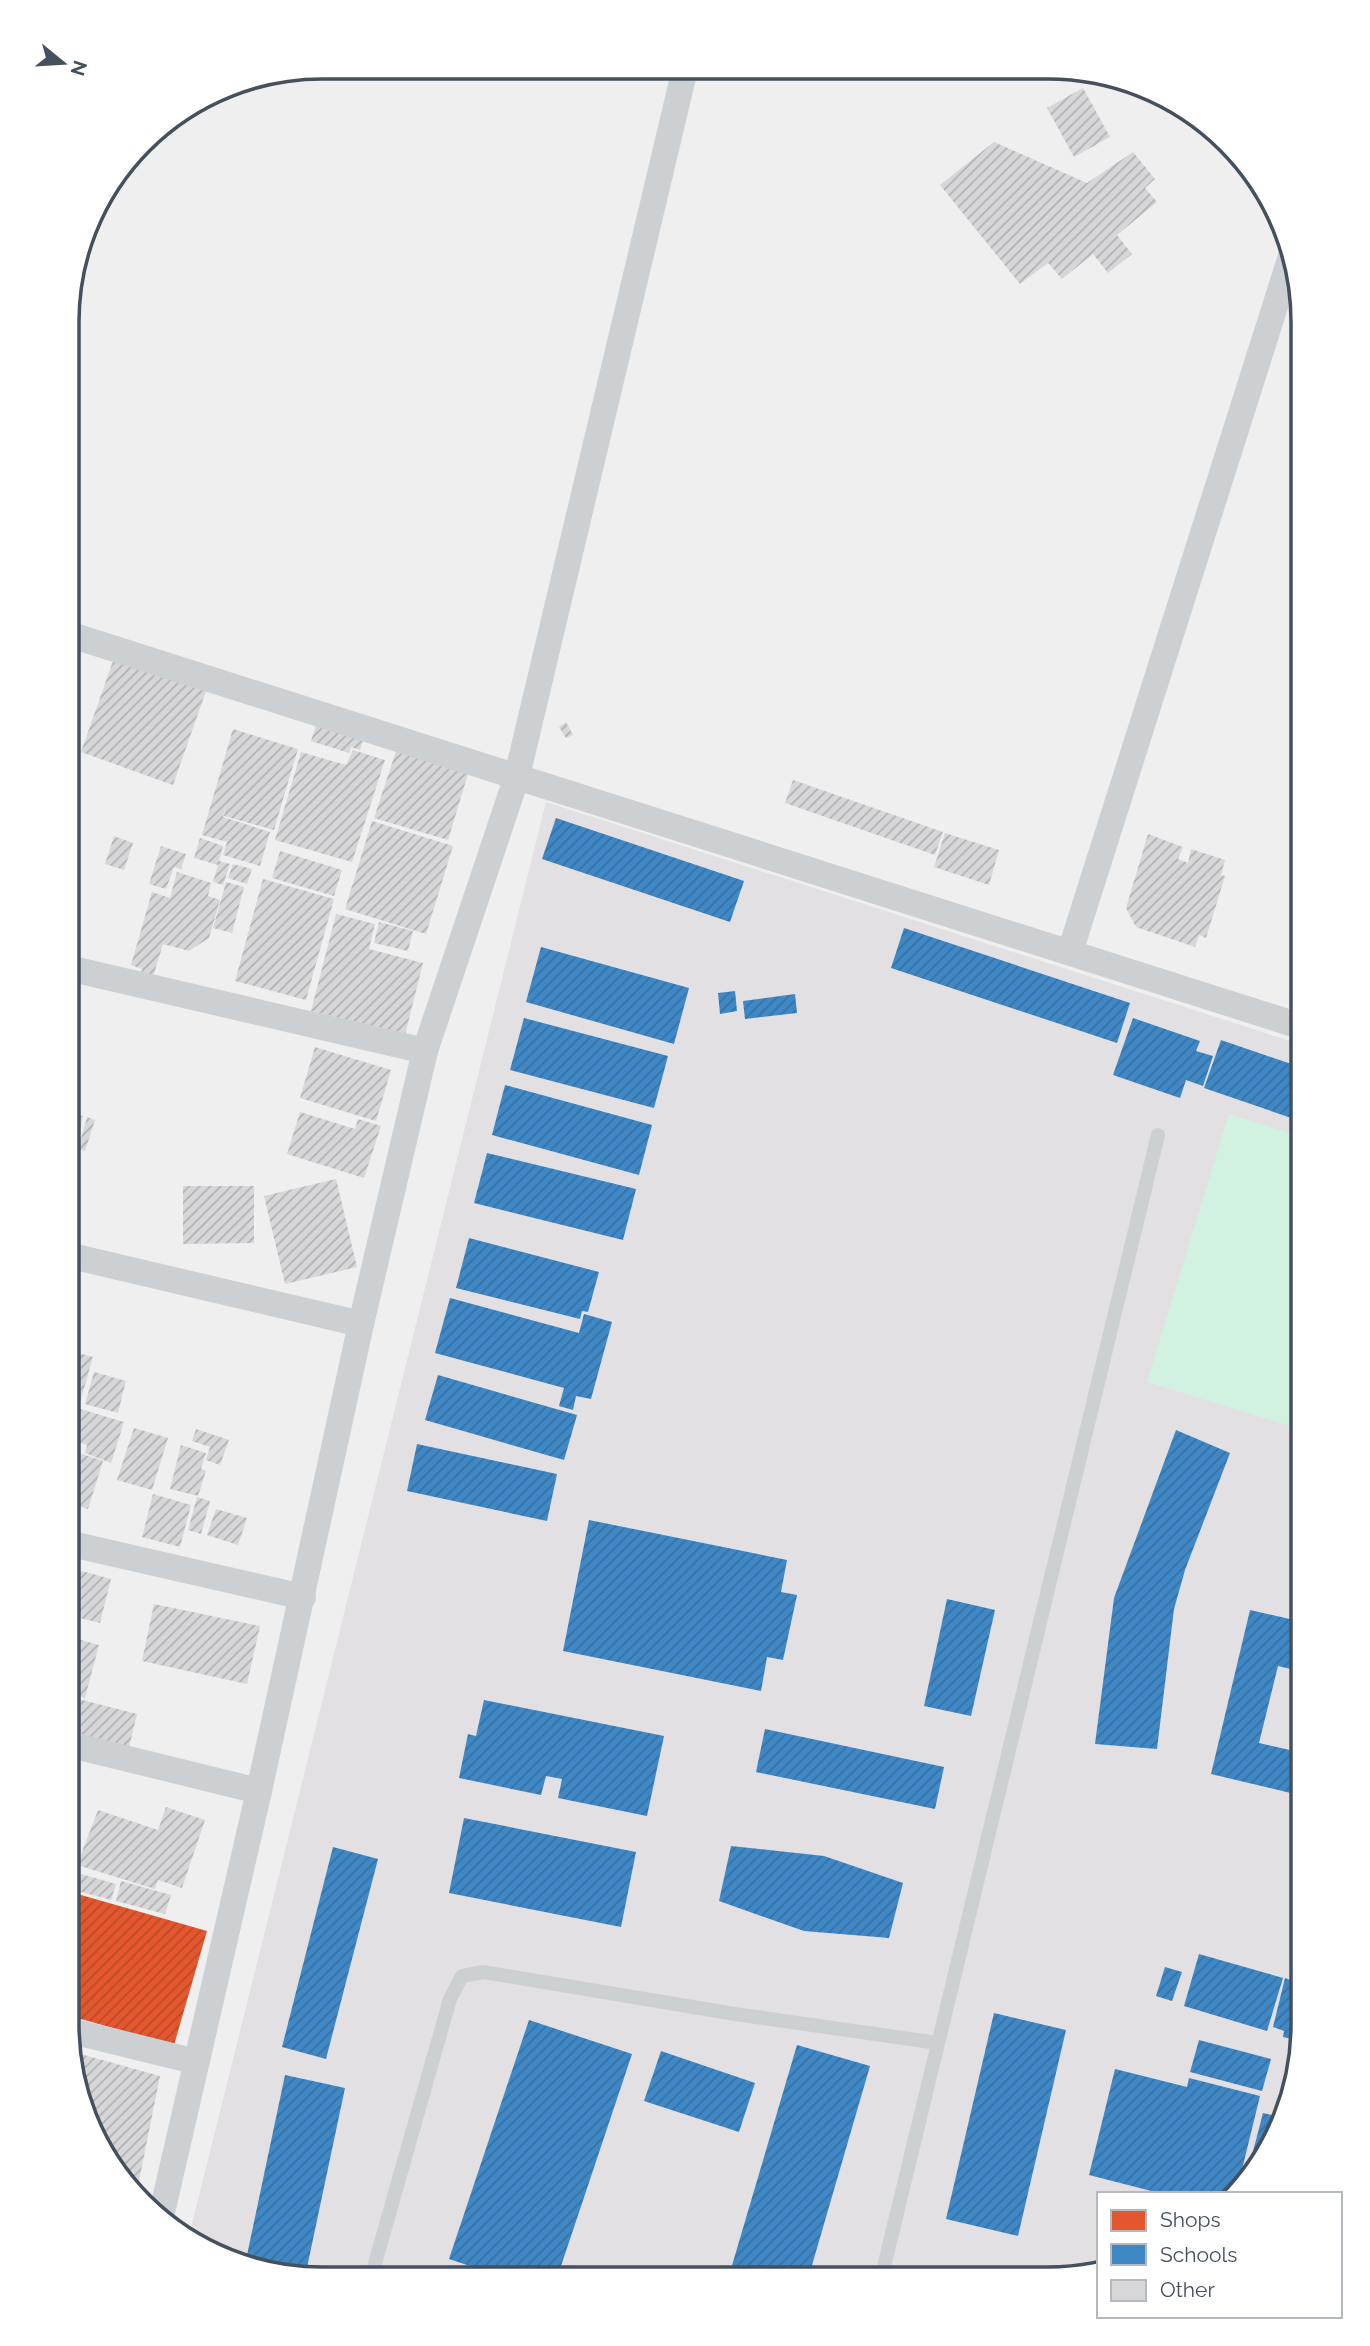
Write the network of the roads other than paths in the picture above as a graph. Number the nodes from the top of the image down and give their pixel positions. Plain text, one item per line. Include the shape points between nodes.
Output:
1 (683, 79) edge
2 (1286, 273) edge
3 (79, 637) edge
4 (517, 776) junction
5 (1070, 953) junction
6 (79, 971) edge
7 (1291, 1023) edge
8 (425, 1051) junction
9 (1158, 1135) dead end
10 (79, 1258) edge
11 (361, 1324) junction
12 (79, 1546) edge
13 (303, 1597) junction
14 (79, 1747) edge
15 (260, 1791) junction
16 (80, 2033) edge
17 (938, 2043) junction
18 (197, 2062) junction
19 (163, 2207) edge
20 (374, 2267) edge
21 (884, 2267) edge

1 - 4 street
2 - 5 street
3 - 4 street
4 - 5 street
4 - 8 street
5 - 7 street
6 - 8 street
8 - 11 street
9 - 17 lane
10 - 11 street
11 - 13 street
12 - 13 street
13 - 15 street
14 - 15 street
15 - 18 street
16 - 18 street
17 - 20 lane via 483,1972 461,1976 450,1999
17 - 21 lane
18 - 19 street

